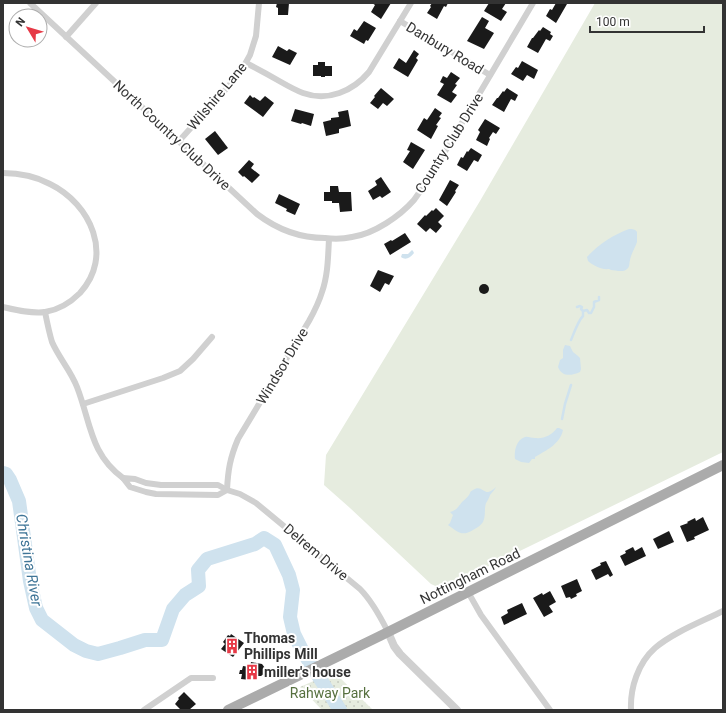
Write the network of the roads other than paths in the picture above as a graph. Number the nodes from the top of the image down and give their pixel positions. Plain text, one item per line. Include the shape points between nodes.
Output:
1 (30, 3) edge
2 (96, 3) edge
3 (259, 3) edge
4 (411, 3) edge
5 (533, 3) edge
6 (400, 21) junction
7 (66, 37) junction
8 (246, 63) junction
9 (490, 75) junction
10 (179, 141) junction
11 (3, 173) edge
12 (329, 239) junction
13 (3, 307) edge
14 (45, 312) junction
15 (212, 337) dead end
16 (83, 404) junction
17 (723, 465) edge
18 (123, 478) junction
19 (227, 490) junction
20 (468, 592) junction
21 (723, 611) edge
22 (388, 632) junction
23 (212, 678) dead end
24 (144, 710) edge
25 (228, 710) edge
26 (457, 710) edge
27 (550, 710) edge
28 (631, 710) edge

1 - 7 street, North Country Club Drive
2 - 7 street
3 - 8 street, Wilshire Lane via 256,36
4 - 6 street
5 - 9 street, Country Club Drive
6 - 8 street via 369,72 355,86 338,94 319,96 304,93
6 - 9 street, Danbury Road
7 - 10 street, North Country Club Drive
8 - 10 street, Wilshire Lane via 232,83
9 - 12 street, Country Club Drive via 428,180 406,208 364,234 352,238
10 - 12 street, North Country Club Drive via 266,221 296,235
11 - 14 street via 32,176 61,190 77,205 94,233 96,257 89,281 69,302
12 - 19 street, Windsor Drive via 327,271 322,293 314,312 238,439 229,465
13 - 14 street
14 - 16 street via 53,342 77,386
15 - 16 street via 180,371
16 - 18 street via 93,438 103,459
17 - 20 main road, Nottingham Road
18 - 19 street, Delrem Drive via 161,485 218,485
18 - 19 street via 130,487 156,494 218,495
19 - 22 street, Delrem Drive via 256,503 360,589 370,600
20 - 22 main road, Nottingham Road
20 - 27 street via 481,615
21 - 28 street via 654,649 637,675 631,697
22 - 25 main road, Nottingham Road
22 - 26 street via 400,654
23 - 24 street via 191,678

